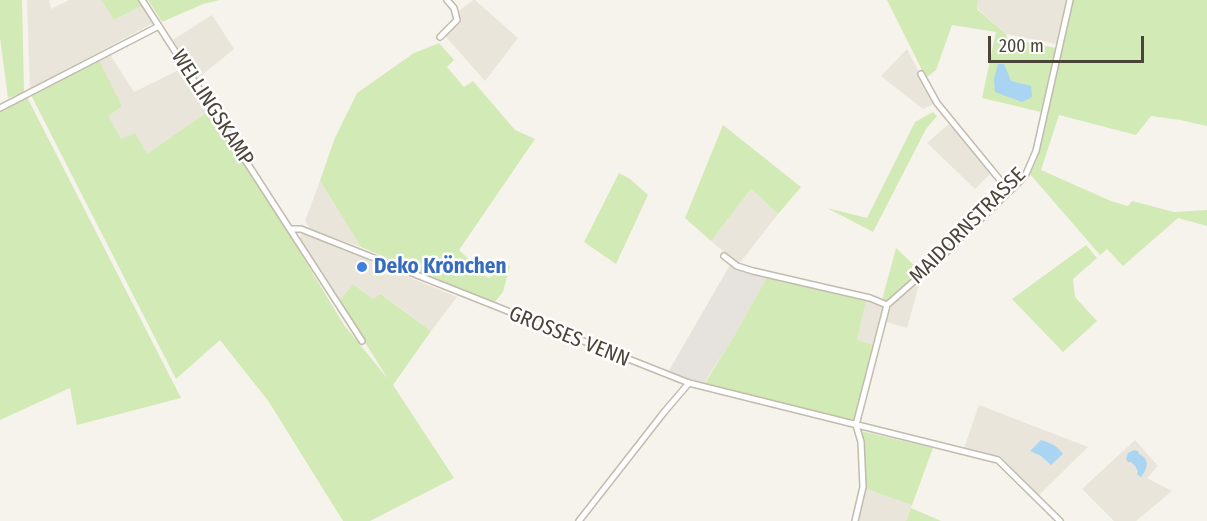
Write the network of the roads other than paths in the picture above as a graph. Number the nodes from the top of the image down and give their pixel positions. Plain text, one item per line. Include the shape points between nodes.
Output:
1 (142, 0) edge
2 (447, 0) edge
3 (1070, 0) edge
4 (159, 26) junction
5 (440, 37) dead end
6 (921, 74) dead end
7 (0, 108) edge
8 (1009, 191) junction
9 (290, 229) junction
10 (724, 255) dead end
11 (887, 305) junction
12 (362, 341) dead end
13 (689, 384) junction
14 (856, 425) junction
15 (579, 521) edge
16 (855, 521) edge
17 (1060, 521) edge

1 - 4 street, WELLINGSKAMP
2 - 5 street via 457,20
3 - 8 street, MAIDORNSTRASSE via 1036,151 1026,174
4 - 7 street
4 - 9 street, WELLINGSKAMP
6 - 8 street via 937,104
8 - 11 street, MAIDORNSTRASSE
9 - 12 street, WELLINGSKAMP
9 - 13 street, GROSSES VENN via 301,230
10 - 11 street via 737,266 753,271
11 - 14 street
13 - 14 street, GROSSES VENN
13 - 15 street
14 - 16 street via 861,442 863,488
14 - 17 street, GROSSES VENN via 998,460

